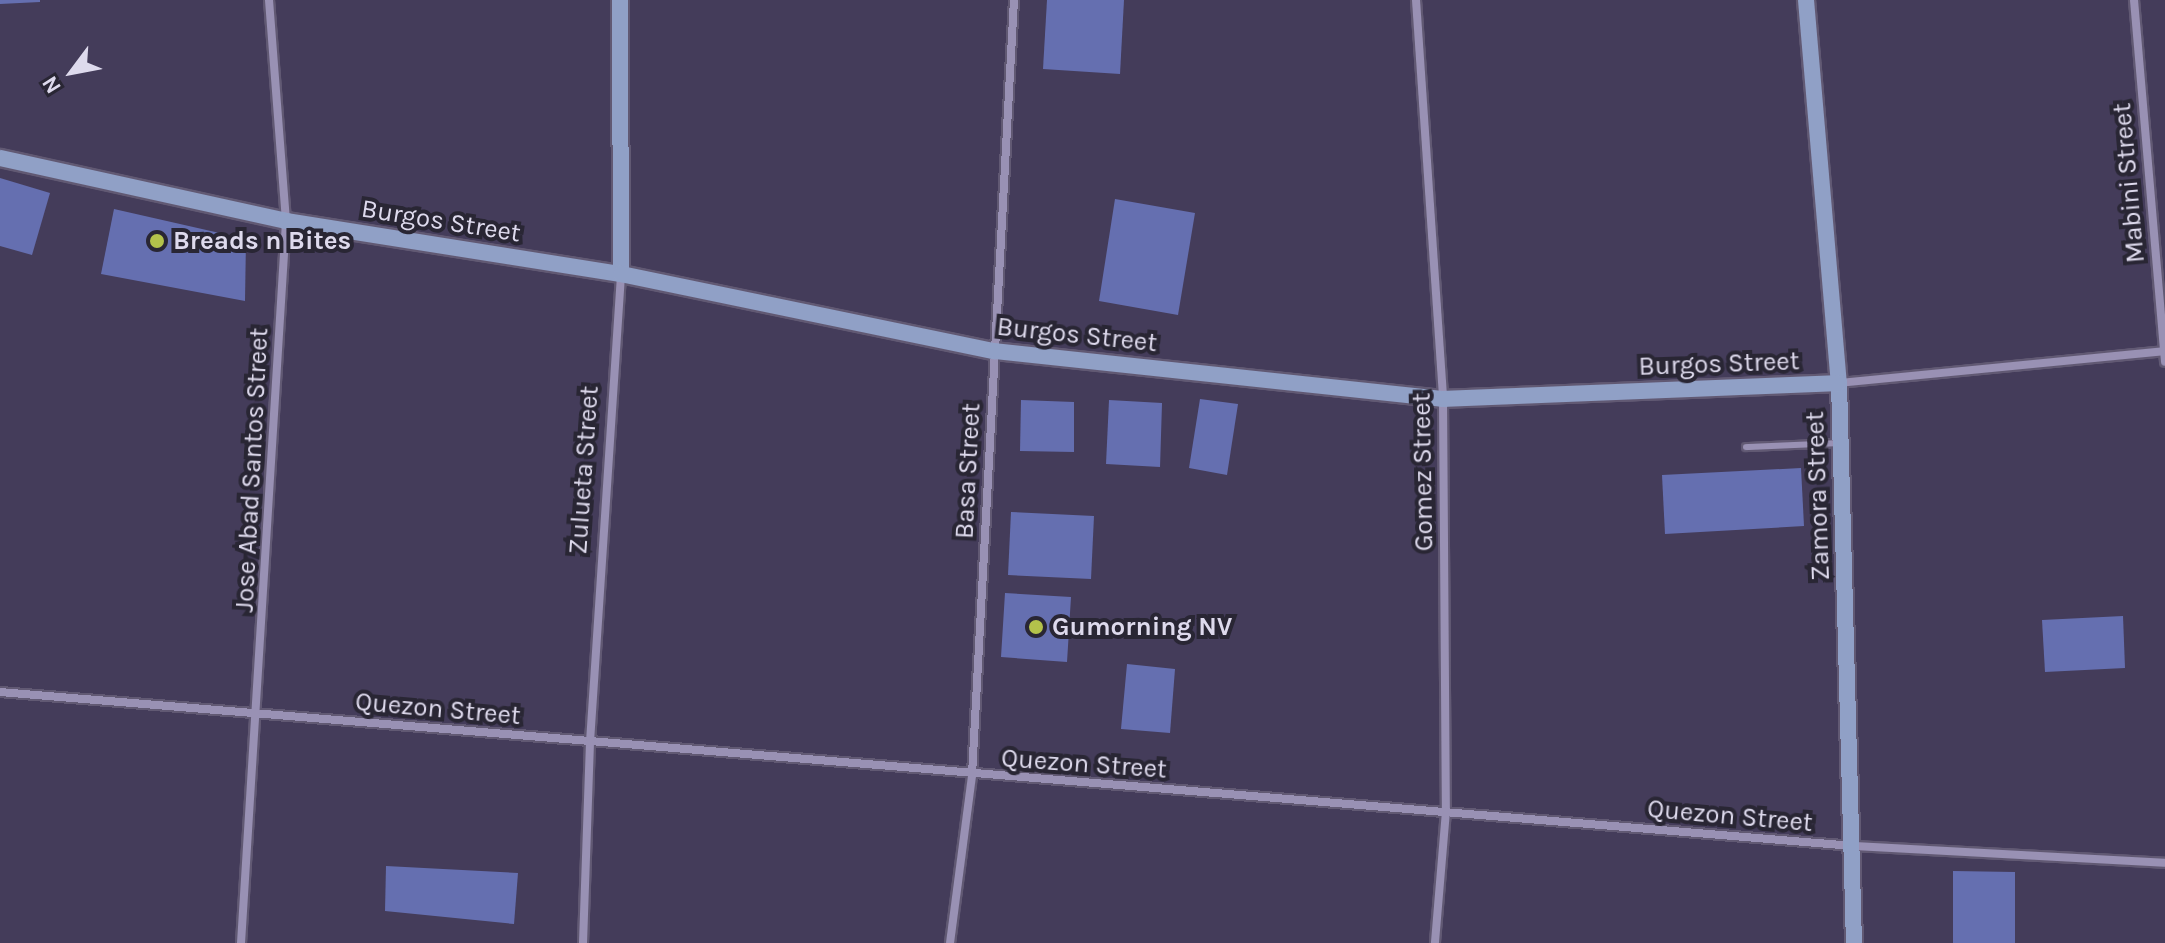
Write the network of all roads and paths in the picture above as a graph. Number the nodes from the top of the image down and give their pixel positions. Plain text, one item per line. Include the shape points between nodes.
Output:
1 (269, 0) edge
2 (620, 0) edge
3 (1014, 0) edge
4 (1416, 0) edge
5 (1806, 0) edge
6 (2134, 0) edge
7 (0, 158) edge
8 (286, 221) junction
9 (621, 274) junction
10 (994, 351) junction
11 (2164, 351) edge
12 (2165, 362) edge
13 (1839, 383) junction
14 (1443, 399) junction
15 (1841, 443) junction
16 (1746, 447) dead end
17 (0, 692) edge
18 (257, 715) junction
19 (590, 742) junction
20 (972, 775) junction
21 (1446, 811) junction
22 (1854, 846) junction
23 (2165, 863) edge
24 (241, 943) edge
25 (583, 943) edge
26 (950, 943) edge
27 (1435, 943) edge
28 (1854, 943) edge

1 - 8 street, Jose Abad Santos Street
2 - 9 street, Zulueta Street
3 - 10 street, Basa Street
4 - 14 street, Gomez Street
5 - 13 street, Zamora Street
6 - 11 street, Mabini Street
7 - 8 street, Burgos Street
8 - 9 street, Burgos Street
8 - 18 street, Jose Abad Santos Street
9 - 10 street, Burgos Street
9 - 19 street, Zulueta Street
10 - 14 street, Burgos Street
10 - 20 street, Basa Street
11 - 12 street, Mabini Street
11 - 13 street, Burgos Street
13 - 14 street, Burgos Street
13 - 15 street, Zamora Street
14 - 21 street, Gomez Street
15 - 16 lane
15 - 22 street, Zamora Street
17 - 18 street, Quezon Street
18 - 19 street, Quezon Street
18 - 24 street, Jose Abad Santos Street
19 - 20 street, Quezon Street
19 - 25 street, Zulueta Street
20 - 21 street, Quezon Street
20 - 26 street, Basa Street
21 - 22 street, Quezon Street
21 - 27 street, Gomez Street
22 - 23 street, Quezon Street
22 - 28 street, Zamora Street

